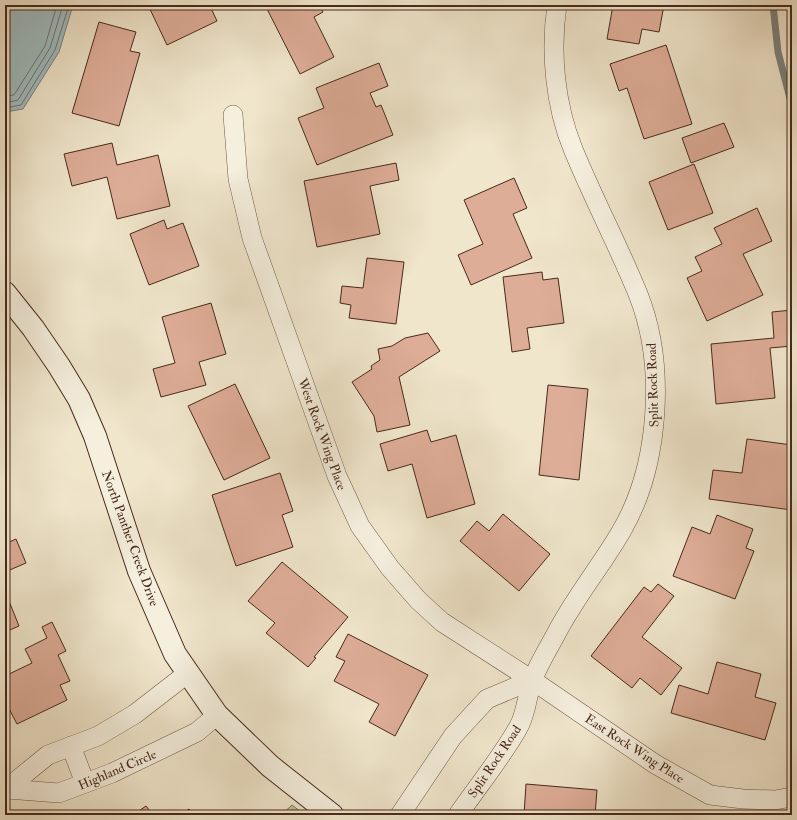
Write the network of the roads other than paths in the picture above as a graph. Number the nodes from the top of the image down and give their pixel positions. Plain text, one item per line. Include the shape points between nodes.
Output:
1 (557, 5) edge
2 (232, 115) dead end
3 (5, 293) edge
4 (188, 674) junction
5 (532, 680) junction
6 (218, 715) junction
7 (71, 746) junction
8 (85, 783) junction
9 (6, 789) edge
10 (792, 797) edge
11 (332, 815) edge
12 (400, 815) edge
13 (458, 815) edge

1 - 5 street, Split Rock Road via 555,60 563,116 573,148 639,296 648,325 653,354 655,414 646,476 636,502 623,529 557,632
2 - 5 street, West Rock Wing Place via 238,179 252,238 337,476 360,526 394,573 442,622
3 - 4 street, North Panther Creek Drive via 37,334 79,399 95,436 139,571 175,654
4 - 6 street, North Panther Creek Drive
4 - 7 street, Highland Circle via 135,714 98,736
5 - 10 street, East Rock Wing Place via 655,764 710,795 774,800
5 - 12 street via 487,699 453,736
5 - 13 street, Split Rock Road via 520,726
6 - 8 street, Highland Circle via 197,732 112,773
6 - 11 street, North Panther Creek Drive via 270,766
7 - 8 street
7 - 9 street, Highland Circle via 48,755
8 - 9 street, Highland Circle via 59,793

